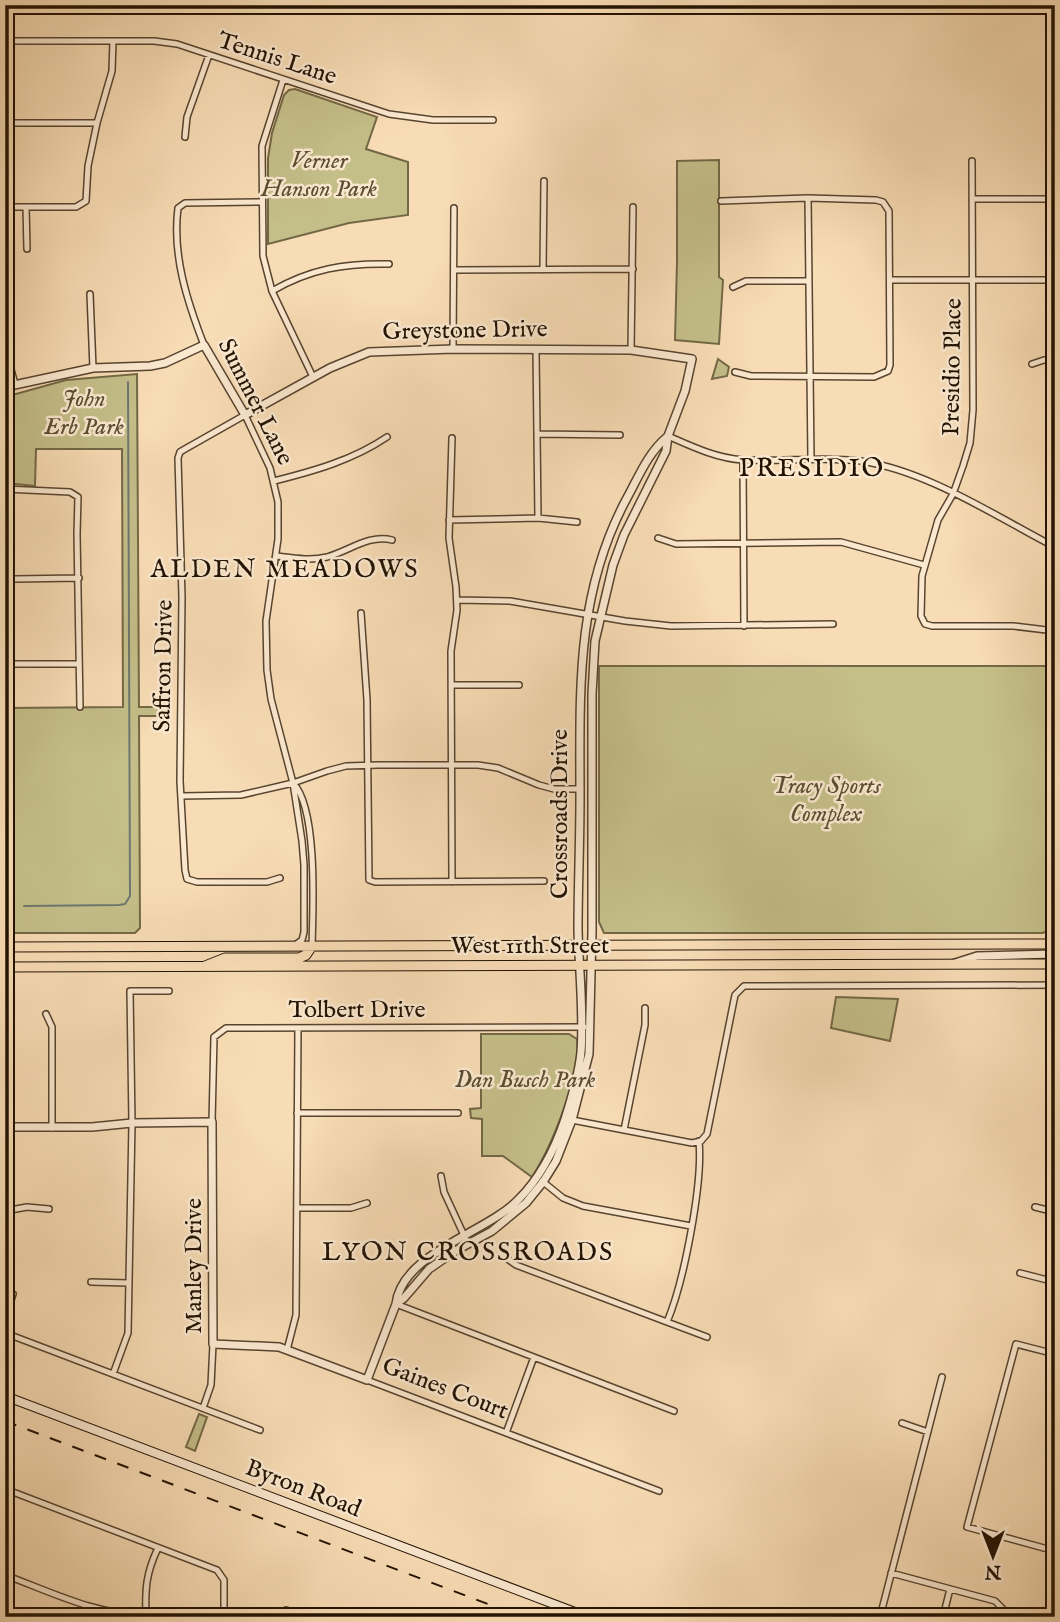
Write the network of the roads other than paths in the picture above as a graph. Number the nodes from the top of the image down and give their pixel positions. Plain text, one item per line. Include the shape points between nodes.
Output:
1 (5, 41) edge
2 (113, 41) junction
3 (209, 55) junction
4 (283, 80) junction
5 (493, 121) dead end
6 (5, 123) edge
7 (97, 123) junction
8 (185, 137) dead end
9 (972, 161) dead end
10 (544, 181) dead end
11 (808, 198) junction
12 (1055, 199) edge
13 (972, 200) junction
14 (721, 201) dead end
15 (261, 202) junction
16 (5, 207) edge
17 (26, 207) junction
18 (634, 207) dead end
19 (454, 208) dead end
20 (27, 249) dead end
21 (389, 264) dead end
22 (633, 269) junction
23 (455, 270) junction
24 (543, 270) junction
25 (890, 280) junction
26 (971, 280) junction
27 (1055, 280) edge
28 (809, 281) junction
29 (733, 287) dead end
30 (272, 291) junction
31 (90, 294) dead end
32 (204, 345) junction
33 (5, 348) edge
34 (453, 349) junction
35 (536, 350) junction
36 (631, 350) junction
37 (692, 359) joint
38 (1055, 360) edge
39 (1032, 364) dead end
40 (93, 368) junction
41 (735, 372) dead end
42 (810, 376) junction
43 (313, 377) junction
44 (15, 384) junction
45 (5, 387) edge
46 (245, 415) junction
47 (537, 434) junction
48 (621, 435) dead end
49 (668, 436) junction
50 (387, 438) dead end
51 (452, 438) dead end
52 (180, 453) joint
53 (811, 459) junction
54 (743, 460) junction
55 (274, 481) junction
56 (5, 489) edge
57 (953, 494) junction
58 (538, 518) junction
59 (449, 520) junction
60 (577, 522) dead end
61 (659, 538) dead end
62 (392, 540) dead end
63 (744, 544) junction
64 (1055, 547) edge
65 (276, 556) junction
66 (924, 565) junction
67 (79, 578) junction
68 (15, 579) dead end
69 (457, 600) junction
70 (361, 613) dead end
71 (587, 614) junction
72 (1055, 614) edge
73 (600, 617) junction
74 (833, 624) dead end
75 (744, 626) junction
76 (1053, 631) edge
77 (5, 664) edge
78 (79, 664) junction
79 (451, 685) junction
80 (519, 685) dead end
81 (1055, 693) edge
82 (80, 707) dead end
83 (368, 765) junction
84 (451, 765) junction
85 (293, 783) junction
86 (580, 789) junction
87 (181, 796) junction
88 (280, 878) dead end
89 (544, 881) dead end
90 (452, 882) junction
91 (1052, 942) edge
92 (579, 945) junction
93 (592, 945) junction
94 (292, 946) junction
95 (312, 946) junction
96 (5, 947) edge
97 (1055, 954) edge
98 (952, 964) junction
99 (1055, 964) edge
100 (586, 965) junction
101 (5, 967) edge
102 (203, 967) junction
103 (1055, 985) edge
104 (169, 991) dead end
105 (645, 1008) dead end
106 (46, 1014) dead end
107 (586, 1027) junction
108 (298, 1028) junction
109 (297, 1113) junction
110 (458, 1113) dead end
111 (568, 1119) junction
112 (132, 1122) junction
113 (212, 1122) junction
114 (5, 1127) edge
115 (52, 1128) junction
116 (624, 1130) junction
117 (699, 1142) junction
118 (441, 1176) dead end
119 (540, 1180) junction
120 (367, 1203) dead end
121 (1035, 1207) dead end
122 (297, 1208) junction
123 (49, 1209) dead end
124 (5, 1212) edge
125 (1055, 1212) edge
126 (691, 1226) junction
127 (464, 1236) junction
128 (468, 1244) junction
129 (502, 1255) dead end
130 (1020, 1273) dead end
131 (91, 1282) dead end
132 (1055, 1282) edge
133 (128, 1283) junction
134 (13, 1294) dead end
135 (396, 1304) junction
136 (5, 1320) edge
137 (667, 1322) junction
138 (5, 1333) edge
139 (707, 1337) dead end
140 (214, 1344) junction
141 (287, 1350) junction
142 (1055, 1354) edge
143 (534, 1357) junction
144 (113, 1374) junction
145 (942, 1377) dead end
146 (367, 1380) junction
147 (5, 1396) edge
148 (203, 1408) junction
149 (674, 1411) dead end
150 (902, 1423) dead end
151 (260, 1430) dead end
152 (928, 1432) junction
153 (506, 1433) junction
154 (1055, 1466) edge
155 (1053, 1480) edge
156 (5, 1489) edge
157 (659, 1491) dead end
158 (158, 1548) junction
159 (1055, 1551) edge
160 (891, 1573) junction
161 (5, 1575) edge
162 (950, 1590) junction
163 (286, 1610) dead end
164 (146, 1616) edge
165 (224, 1617) edge
166 (308, 1617) edge
167 (588, 1617) edge
168 (880, 1617) edge
169 (943, 1617) edge
170 (1003, 1617) edge

1 - 2 street, Tennis Lane
2 - 3 street, Tennis Lane via 177,44
2 - 7 street via 112,71
3 - 4 street, Tennis Lane
3 - 8 street via 187,117
4 - 5 street, Tennis Lane via 389,114
4 - 15 street via 262,146
6 - 7 street
7 - 17 street via 86,201 76,207
9 - 13 street, Presidio Place
10 - 24 street
11 - 14 street
11 - 25 street via 876,200 887,206
11 - 28 street
12 - 13 street
13 - 26 street, Presidio Place
15 - 30 street via 262,256
15 - 32 street, Summer Lane via 179,206 179,264
16 - 17 street
17 - 20 street
18 - 22 street
19 - 23 street
21 - 30 street via 323,269
22 - 24 street
22 - 36 street
23 - 24 street
23 - 34 street
25 - 26 street
25 - 42 street via 888,372 874,377
26 - 27 street
26 - 57 street, Presidio Place via 973,410 970,443
28 - 29 street via 746,281
28 - 42 street
30 - 43 street
31 - 40 street
32 - 40 street via 165,363
32 - 46 street, Summer Lane
33 - 44 street
34 - 35 street, Greystone Drive
34 - 43 street, Greystone Drive via 369,352
35 - 36 street, Greystone Drive
35 - 47 street
36 - 37 street, Greystone Drive
37 - 49 street, Crossroads Drive
38 - 39 street
40 - 44 street
41 - 42 street
42 - 53 street
43 - 46 street, Greystone Drive
44 - 45 street
46 - 52 street, Greystone Drive
46 - 55 street, Summer Lane
47 - 48 street
47 - 58 street
49 - 54 street via 708,453
49 - 71 street, Crossroads Drive via 655,447 612,526
49 - 73 street, Crossroads Drive via 666,452 624,535
50 - 55 street via 317,471
51 - 59 street
52 - 87 street, Saffron Drive
53 - 54 street
53 - 57 street via 888,467
54 - 63 street
55 - 65 street, Summer Lane
56 - 67 street via 74,493 79,501
57 - 64 street
57 - 66 street, Presidio Place via 937,520
58 - 59 street
58 - 60 street
59 - 69 street
61 - 63 street via 676,544
62 - 65 street via 376,538 315,559
63 - 66 street via 841,542
63 - 75 street
65 - 85 street, Summer Lane via 266,621 267,670
66 - 76 street, Presidio Place via 921,616 925,624
67 - 68 street
67 - 78 street
69 - 71 street via 510,601
69 - 79 street
70 - 83 street
71 - 73 street
71 - 86 street, Crossroads Drive via 580,673
72 - 76 street
73 - 75 street via 671,626
73 - 93 street, Crossroads Drive via 592,676
74 - 75 street
76 - 81 street
77 - 78 street
78 - 82 street
79 - 80 street
79 - 84 street
83 - 84 street
83 - 85 street via 327,771
83 - 90 street via 369,880
84 - 86 street via 498,768 554,789
84 - 90 street
85 - 87 street via 241,795
85 - 94 street, Summer Lane via 304,865 304,932 302,940
85 - 95 street, Summer Lane via 299,789 312,840
86 - 92 street, Crossroads Drive
87 - 88 street, Saffron Drive via 187,879 267,882
89 - 90 street
91 - 93 main road, West 11th Street
92 - 93 main road, West 11th Street
92 - 95 main road, West 11th Street
92 - 100 street, Crossroads Drive
93 - 100 street, Crossroads Drive
94 - 95 main road, West 11th Street
94 - 96 main road, West 11th Street
95 - 102 main road via 299,958 225,958
97 - 98 street via 977,956
98 - 99 main road, West 11th Street
98 - 100 main road, West 11th Street
100 - 102 main road, West 11th Street
100 - 107 street, Crossroads Drive
101 - 102 main road, West 11th Street
103 - 117 street via 739,989 707,1134
104 - 112 street via 130,991
105 - 116 street
106 - 115 street via 52,1027
107 - 108 street, Tolbert Drive
107 - 111 street, Crossroads Drive
108 - 109 street
108 - 113 street, Tolbert Drive via 226,1028 216,1034
109 - 110 street
109 - 122 street
111 - 116 street
111 - 119 street, Crossroads Drive
112 - 113 street
112 - 115 street
112 - 133 street
113 - 140 street, Manley Drive
114 - 115 street
116 - 117 street
117 - 126 street via 701,1162
118 - 127 street
119 - 126 street via 563,1198 583,1206
119 - 127 street, Crossroads Drive via 517,1202
119 - 128 street, Crossroads Drive via 509,1219
120 - 122 street via 351,1208
121 - 125 street
122 - 141 street via 296,1315
123 - 124 street
126 - 137 street
127 - 128 street
127 - 135 street, Crossroads Drive via 422,1264 408,1278
128 - 135 street, Crossroads Drive via 429,1269
129 - 137 street via 516,1265
130 - 132 street
131 - 133 street
133 - 144 street via 128,1333
134 - 136 street
135 - 143 street
135 - 146 street, Crossroads Drive
137 - 139 street
138 - 144 street
140 - 141 street, Gaines Court via 263,1344
140 - 148 street, Manley Drive via 211,1385
141 - 146 street, Gaines Court
142 - 159 street via 1016,1344 967,1527
143 - 149 street
143 - 153 street
144 - 148 street
145 - 152 street
146 - 153 street, Gaines Court
147 - 167 main road, Byron Road
148 - 151 street
150 - 152 street
152 - 160 street
153 - 157 street, Gaines Court
154 - 155 street
156 - 158 street
158 - 164 street via 144,1592
158 - 165 street via 222,1574
160 - 162 street
160 - 168 street
161 - 164 street via 93,1608
162 - 169 street
162 - 170 street via 995,1601 1003,1609
163 - 166 street

